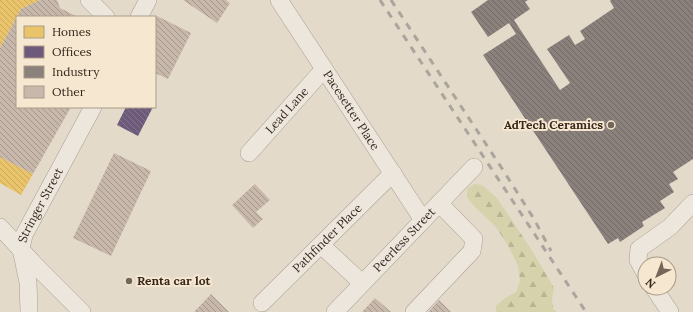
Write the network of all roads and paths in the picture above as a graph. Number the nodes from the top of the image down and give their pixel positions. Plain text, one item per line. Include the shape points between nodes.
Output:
1 (90, 0) edge
2 (148, 0) edge
3 (280, 0) edge
4 (105, 16) edge
5 (140, 16) edge
6 (324, 69) junction
7 (92, 108) edge
8 (249, 153) dead end
9 (474, 167) dead end
10 (393, 173) junction
11 (439, 203) junction
12 (693, 203) edge
13 (423, 220) junction
14 (0, 227) edge
15 (321, 245) junction
16 (21, 249) junction
17 (638, 256) edge
18 (362, 283) junction
19 (659, 296) edge
20 (262, 303) dead end
21 (28, 312) edge
22 (82, 312) edge
23 (334, 312) edge
24 (414, 312) edge
25 (670, 312) edge

1 - 4 street
2 - 5 street
3 - 6 street, Pacesetter Place
6 - 8 street, Lead Lane
6 - 10 street, Pacesetter Place
7 - 16 street, Stringer Street via 24,235
9 - 11 street, Peerless Street
10 - 13 street, Pacesetter Place
10 - 15 street, Pathfinder Place
11 - 13 street, Peerless Street
11 - 24 street via 474,239 472,251
12 - 17 street via 670,227 639,248
13 - 18 street, Peerless Street
14 - 16 street
15 - 18 street
15 - 20 street, Pathfinder Place
16 - 21 street, Stringer Street via 28,282
16 - 22 street
18 - 23 street, Peerless Street
19 - 25 street

